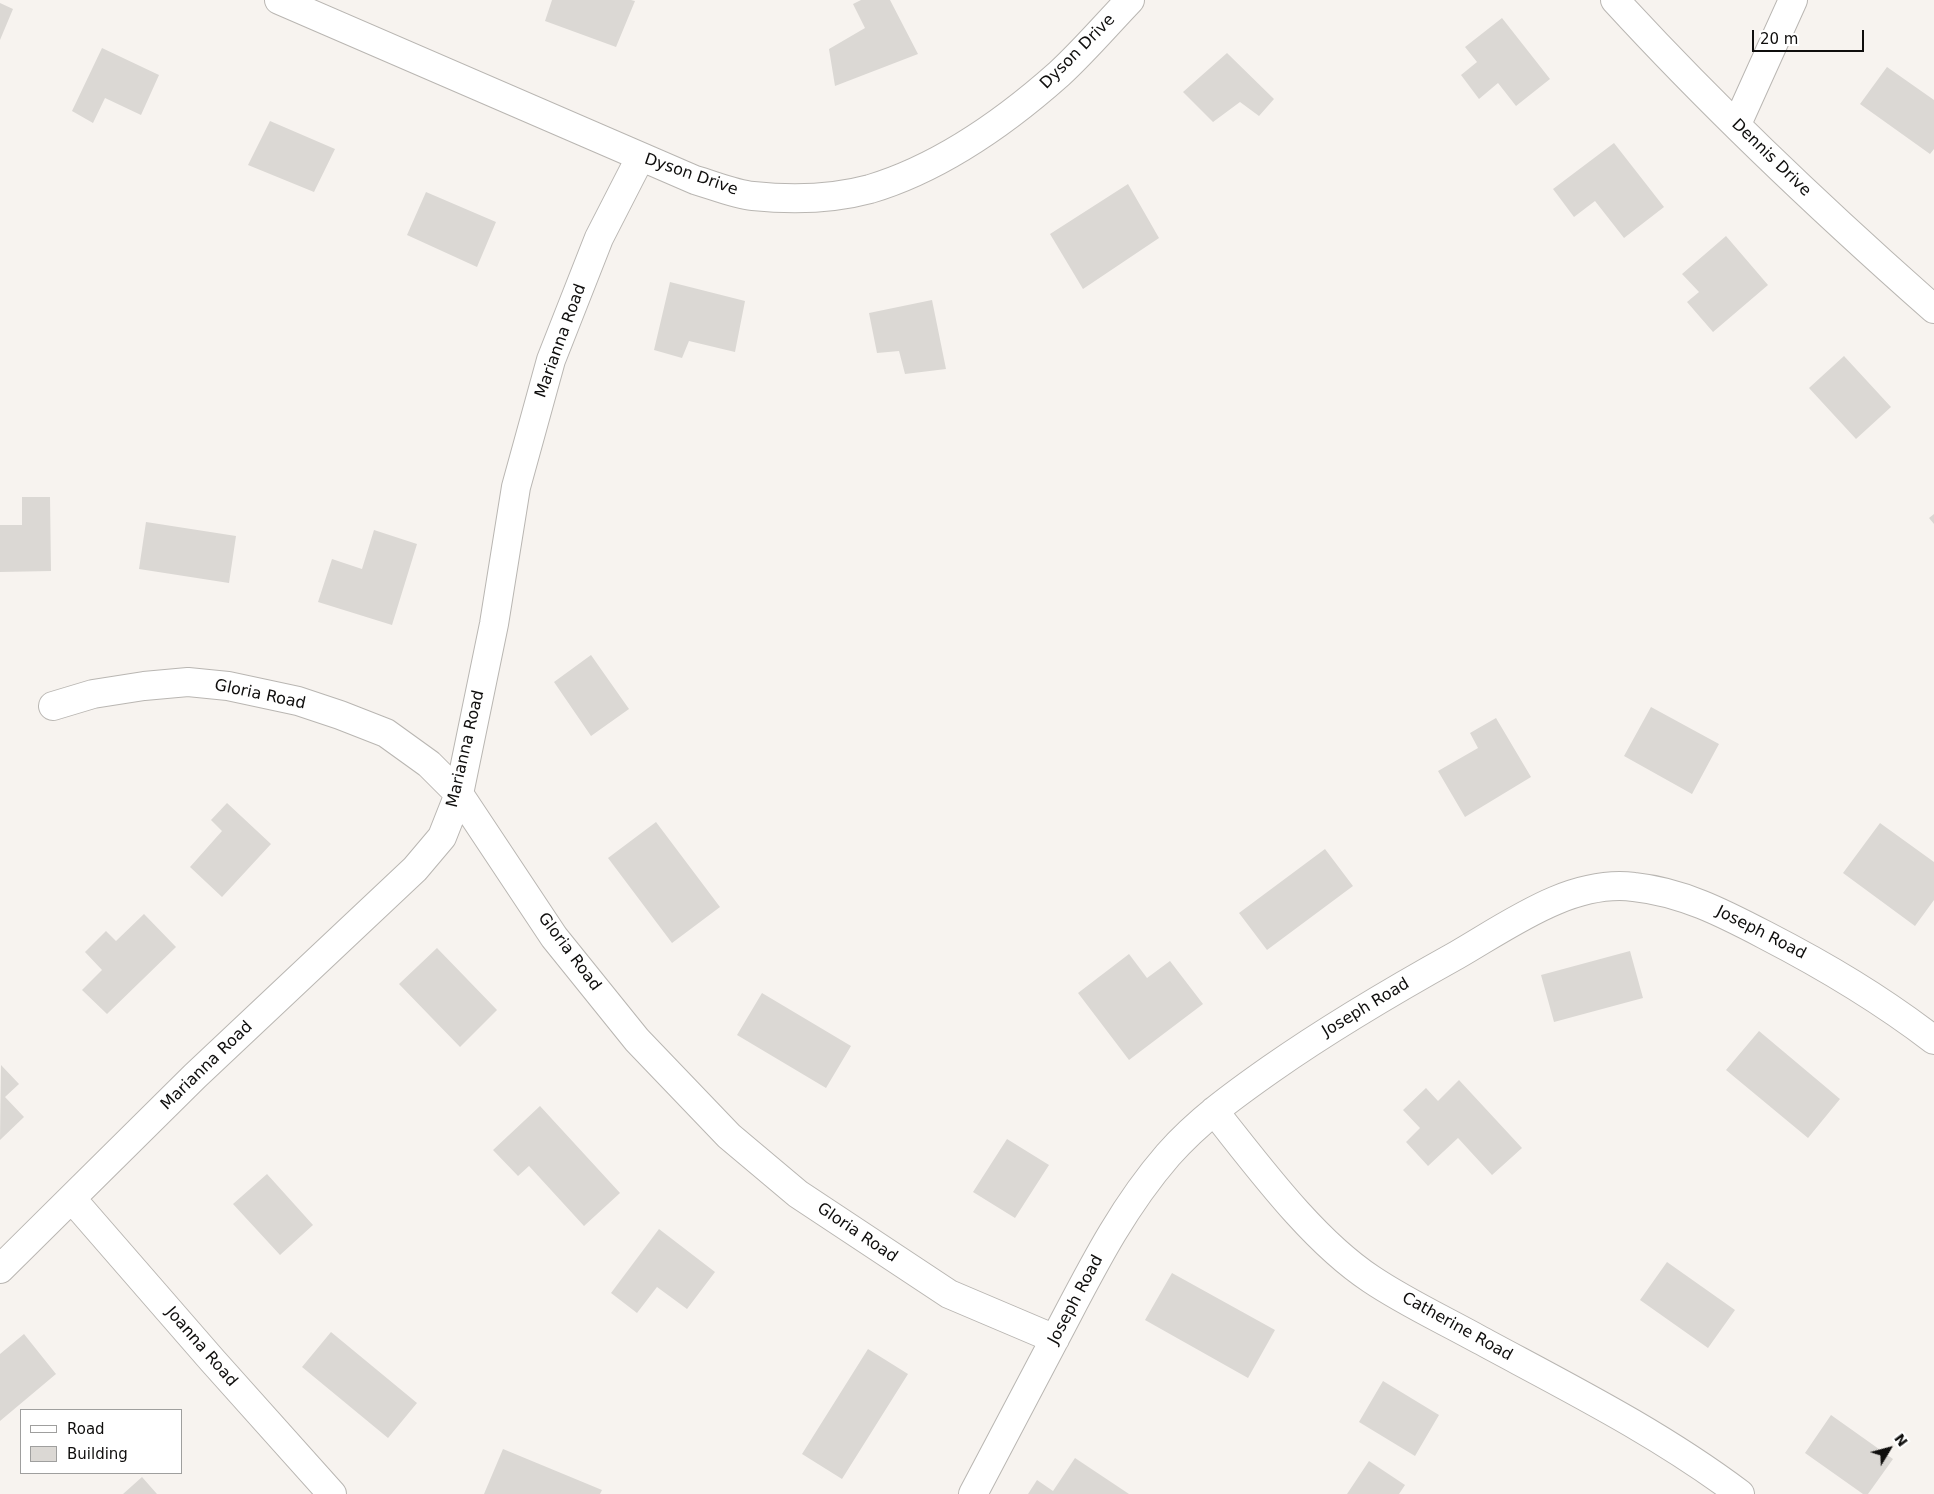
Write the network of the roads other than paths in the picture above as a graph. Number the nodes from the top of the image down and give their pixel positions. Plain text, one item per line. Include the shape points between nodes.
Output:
1 (279, 0) edge
2 (1130, 0) edge
3 (1615, 0) edge
4 (1793, 0) edge
5 (1737, 124) junction
6 (640, 158) junction
7 (1934, 310) edge
8 (53, 706) dead end
9 (459, 794) junction
10 (1934, 1040) edge
11 (1214, 1111) junction
12 (72, 1199) junction
13 (0, 1269) edge
14 (1055, 1339) junction
15 (332, 1494) edge
16 (973, 1494) edge
17 (1740, 1494) edge

1 - 6 street, Dyson Drive
2 - 6 street, Dyson Drive via 1061,72 1020,107 973,140 923,168 869,189 809,199 751,196 695,180
3 - 5 street, Dennis Drive
4 - 5 street
5 - 7 street, Dennis Drive via 1851,236
6 - 9 street, Marianna Road via 599,238 551,360 516,487 494,624
8 - 9 street, Gloria Road via 93,694 188,682 228,686 298,701 386,734 429,764
9 - 12 street, Marianna Road via 442,838 415,869 195,1076
9 - 14 street, Gloria Road via 554,937 637,1040 729,1136 798,1194 949,1294
10 - 11 street, Joseph Road via 1888,1005 1820,963 1721,912 1672,893 1632,886 1603,886 1539,907 1362,1008
11 - 14 street, Joseph Road via 1169,1153 1136,1194 1108,1238
11 - 17 street, Catherine Road via 1301,1215 1370,1279 1636,1424 1696,1461
12 - 13 street, Marianna Road
12 - 15 street, Joanna Road
14 - 16 street, Joseph Road

